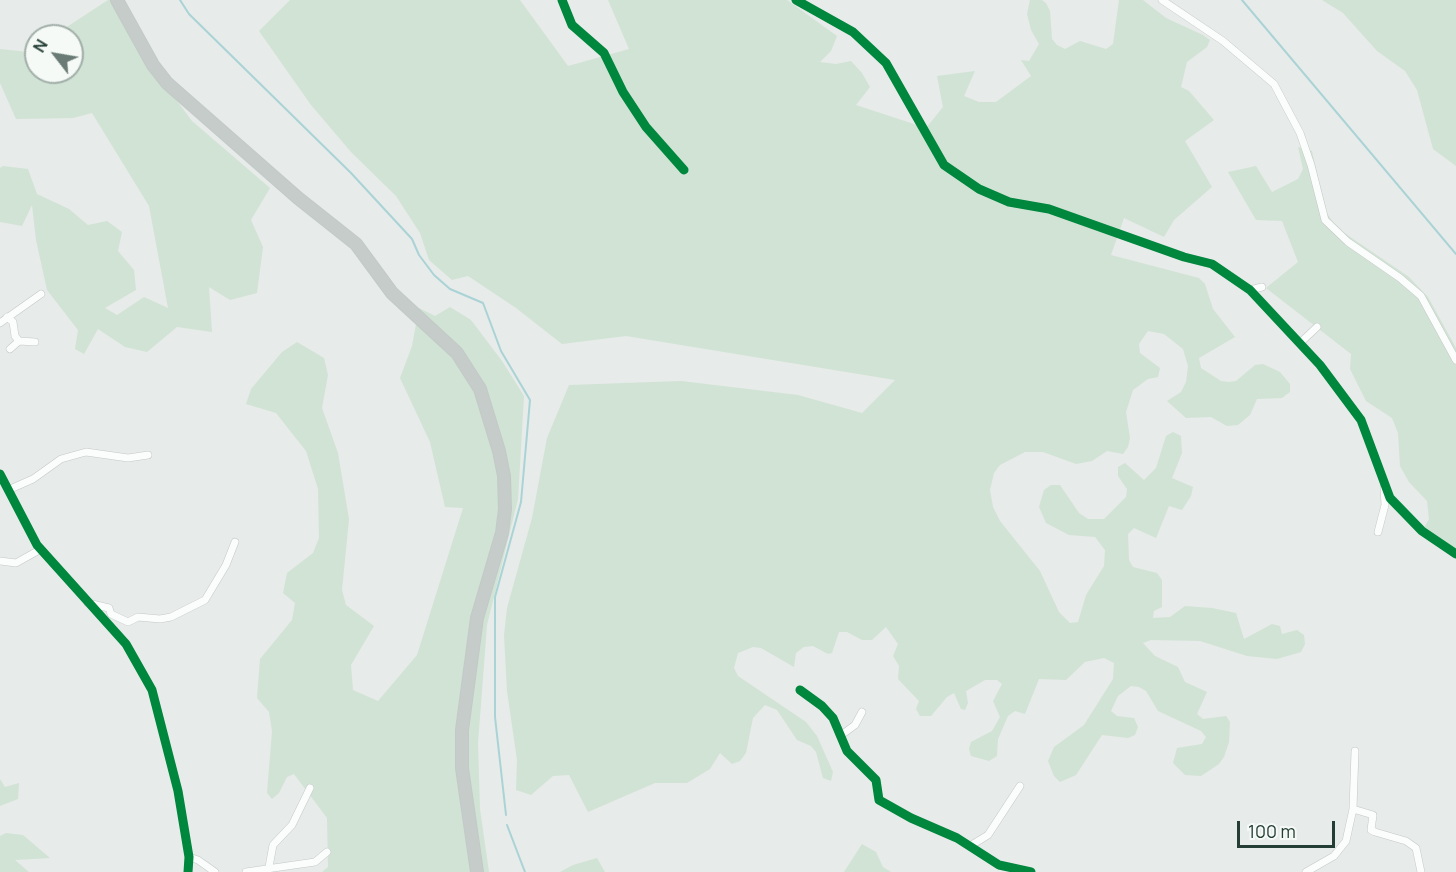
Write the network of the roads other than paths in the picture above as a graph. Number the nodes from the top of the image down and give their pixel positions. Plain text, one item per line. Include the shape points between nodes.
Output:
1 (117, 0) edge
2 (562, 0) edge
3 (796, 0) edge
4 (1161, 0) edge
5 (684, 170) dead end
6 (1262, 287) dead end
7 (1250, 290) junction
8 (41, 294) dead end
9 (7, 317) junction
10 (0, 323) edge
11 (1317, 327) dead end
12 (19, 341) junction
13 (35, 342) dead end
14 (1299, 343) junction
15 (10, 350) dead end
16 (1456, 360) edge
17 (148, 455) dead end
18 (0, 474) edge
19 (1384, 485) junction
20 (8, 490) junction
21 (1378, 532) dead end
22 (235, 542) dead end
23 (41, 549) junction
24 (1456, 554) edge
25 (0, 561) edge
26 (88, 603) junction
27 (800, 690) dead end
28 (862, 712) dead end
29 (840, 736) junction
30 (1355, 751) dead end
31 (1020, 786) dead end
32 (310, 788) dead end
33 (1353, 809) junction
34 (970, 846) junction
35 (327, 852) dead end
36 (189, 857) junction
37 (269, 867) junction
38 (1028, 871) edge
39 (188, 872) edge
40 (215, 872) edge
41 (246, 872) edge
42 (477, 872) edge
43 (1306, 872) edge
44 (1419, 872) edge

1 - 42 highway via 167,83 356,244 392,293 457,353 480,389 499,451 505,509 502,533 477,618 462,730 462,768
2 - 5 street via 572,25 604,53 645,126
3 - 7 street via 853,32 886,63 944,165 978,189 1212,264
4 - 16 street via 1223,41 1274,84 1304,144 1325,220 1420,296
6 - 7 street
7 - 14 street
8 - 9 street
9 - 10 street
9 - 12 street via 13,322
11 - 14 street
12 - 13 street
12 - 15 street
14 - 19 street via 1361,420
17 - 20 street via 128,458 86,452 61,459 33,479
18 - 20 street
19 - 21 street via 1385,505
19 - 24 street via 1407,517
20 - 23 street
22 - 26 street via 205,600 171,617 138,617 128,622 111,614 109,608
23 - 25 street via 16,563
23 - 26 street
26 - 36 street via 126,644 152,690 178,791
27 - 29 street via 828,711
28 - 29 street via 855,725
29 - 34 street via 851,758 876,780 879,800
30 - 33 street
31 - 34 street via 988,835
32 - 37 street via 292,825 273,845
33 - 43 street via 1341,849
33 - 44 street via 1373,815 1371,830 1416,848
34 - 38 street via 999,865
35 - 37 street via 315,862
36 - 39 street
36 - 40 street
37 - 41 street

